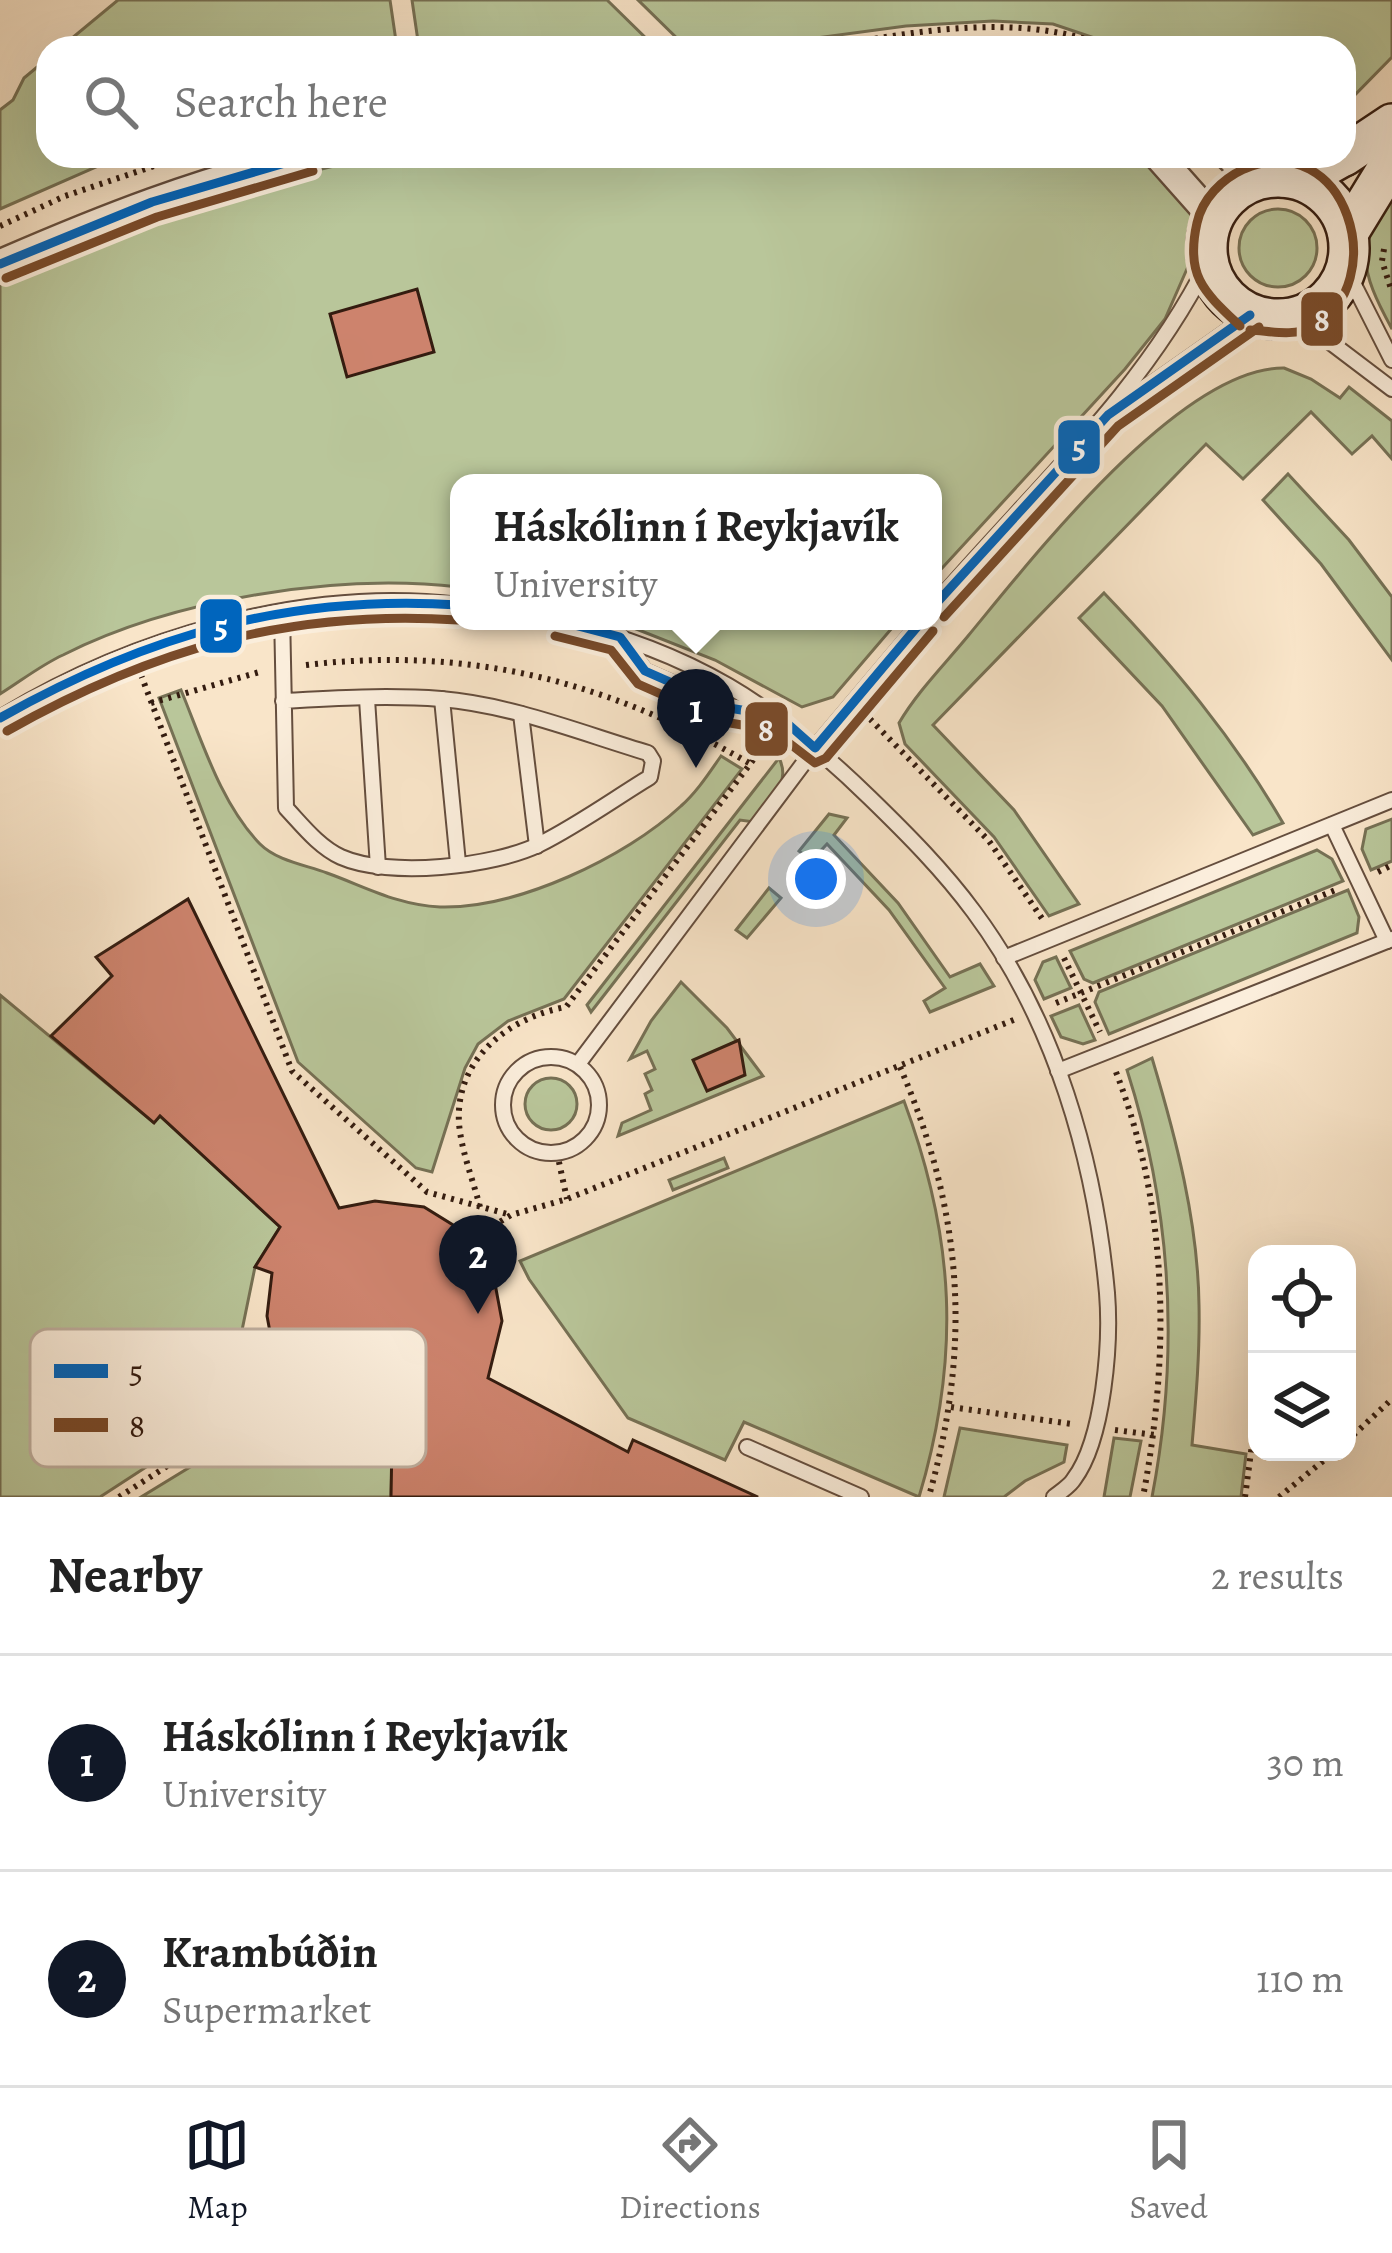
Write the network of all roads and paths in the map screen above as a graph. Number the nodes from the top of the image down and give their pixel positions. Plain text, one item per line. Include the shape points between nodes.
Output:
1 (887, 36) edge
2 (1060, 36) edge
3 (1392, 124) edge
4 (1356, 148) edge
5 (1392, 161) edge
6 (151, 168) edge
7 (254, 168) edge
8 (1169, 168) edge
9 (1322, 168) edge
10 (1255, 171) edge
11 (1213, 218) junction
12 (0, 226) edge
13 (1360, 246) junction
14 (1208, 262) junction
15 (0, 264) edge
16 (1392, 292) edge
17 (1250, 315) junction
18 (1298, 317) junction
19 (1392, 360) edge
20 (1392, 388) edge
21 (1108, 415) junction
22 (942, 598) edge
23 (450, 605) edge
24 (282, 613) junction
25 (594, 630) edge
26 (914, 630) edge
27 (620, 637) junction
28 (133, 655) junction
29 (367, 699) junction
30 (442, 699) junction
31 (283, 701) junction
32 (521, 714) junction
33 (0, 718) edge
34 (782, 718) junction
35 (814, 748) junction
36 (1392, 800) edge
37 (1332, 825) junction
38 (536, 846) junction
39 (458, 863) junction
40 (1392, 866) edge
41 (378, 867) junction
42 (1359, 881) junction
43 (1389, 940) edge
44 (1004, 958) junction
45 (1033, 1012) junction
46 (578, 1064) junction
47 (900, 1067) junction
48 (1058, 1071) junction
49 (557, 1153) junction
50 (568, 1199) junction
51 (480, 1207) junction
52 (512, 1215) junction
53 (485, 1231) junction
54 (466, 1232) dead end
55 (478, 1247) dead end
56 (1392, 1399) edge
57 (951, 1407) junction
58 (1094, 1427) junction
59 (1356, 1433) edge
60 (1155, 1435) dead end
61 (747, 1447) dead end
62 (1249, 1461) edge
63 (1323, 1461) edge
64 (166, 1467) edge
65 (929, 1496) edge
66 (119, 1497) edge
67 (861, 1497) edge
68 (1054, 1497) edge
69 (1245, 1497) edge
70 (1279, 1497) edge

1 - 2 path via 1017,26
3 - 4 street
5 - 13 street
6 - 12 path
7 - 15 street
8 - 11 street
9 - 10 street
10 - 11 street
10 - 13 street via 1324,195
11 - 14 street
13 - 16 path via 1382,261
13 - 18 street via 1336,290
13 - 19 lane
14 - 17 street via 1216,284
14 - 21 lane
17 - 18 street
17 - 21 lane
18 - 20 lane
21 - 22 lane
23 - 24 lane via 374,602
24 - 28 lane
24 - 31 lane
25 - 27 lane
26 - 35 lane
27 - 34 lane via 730,685
27 - 34 lane via 645,671 729,708
28 - 33 lane
28 - 51 path via 292,1071 427,1192
29 - 30 lane
29 - 31 lane
29 - 41 lane
30 - 32 lane
30 - 39 lane
31 - 41 lane via 286,808 330,850
32 - 38 lane
32 - 38 lane via 653,760 650,777
34 - 35 lane
34 - 51 path via 566,1007 522,1019 474,1065 459,1125
35 - 44 lane via 916,843
35 - 46 lane
36 - 37 lane
37 - 42 lane
37 - 44 lane
38 - 39 lane
39 - 41 lane
40 - 42 path
42 - 43 lane
42 - 45 path
43 - 48 lane
44 - 45 lane
45 - 47 path
45 - 48 lane
46 - 49 lane via 598,1091 596,1124
46 - 49 lane via 546,1056 507,1085 512,1134
47 - 50 path
47 - 57 path via 934,1154 953,1245
48 - 58 lane via 1081,1138 1104,1258 1109,1322
49 - 50 path
50 - 52 path
51 - 52 path
52 - 53 path
53 - 54 path
53 - 55 path
56 - 59 path
57 - 58 path
57 - 65 path
58 - 60 path
58 - 68 lane via 1074,1480
61 - 67 lane
62 - 69 path
63 - 70 path
64 - 66 path

